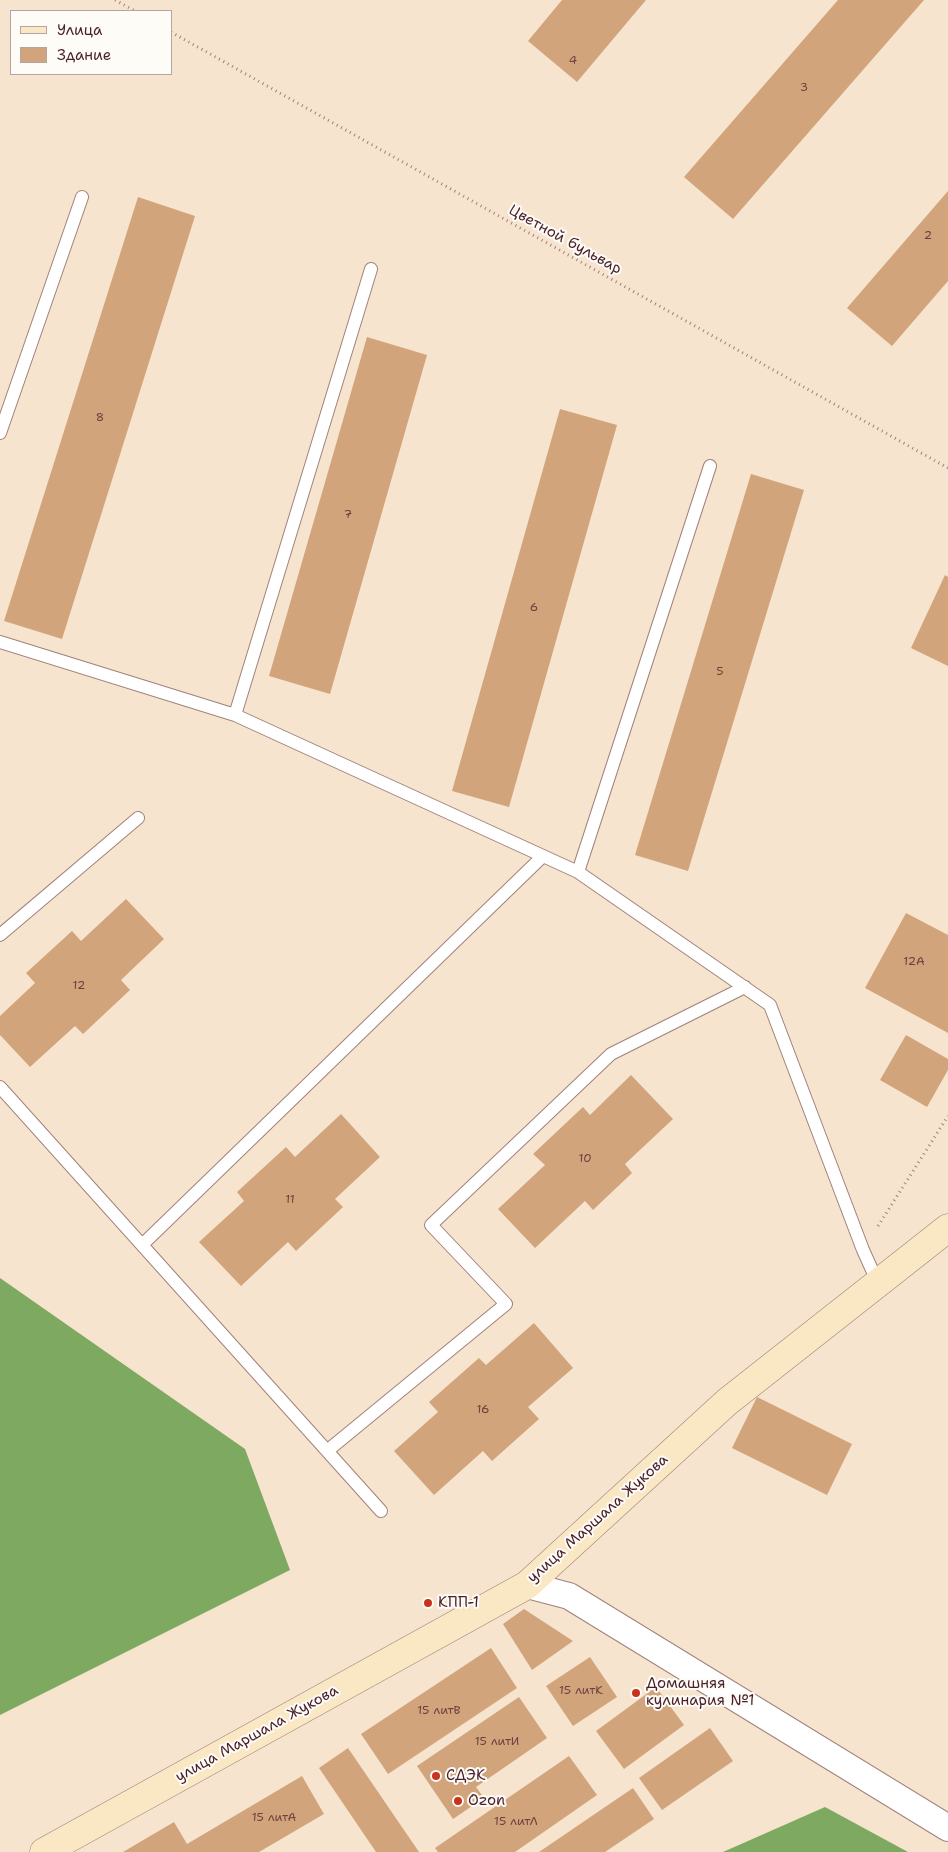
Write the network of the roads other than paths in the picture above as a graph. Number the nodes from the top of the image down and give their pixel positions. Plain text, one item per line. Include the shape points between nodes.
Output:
1 (82, 197) dead end
2 (371, 269) dead end
3 (0, 433) edge
4 (710, 466) dead end
5 (0, 642) edge
6 (235, 715) junction
7 (138, 818) dead end
8 (543, 856) junction
9 (578, 872) junction
10 (0, 935) edge
11 (745, 987) junction
12 (0, 1087) edge
13 (948, 1228) edge
14 (142, 1244) junction
15 (878, 1283) junction
16 (327, 1451) junction
17 (381, 1511) dead end
18 (527, 1585) junction
19 (948, 1828) edge
20 (49, 1849) edge

1 - 3 lane
2 - 6 lane
4 - 9 lane
5 - 6 lane
6 - 8 lane
7 - 10 lane
8 - 9 lane
8 - 14 lane
9 - 11 lane
11 - 15 lane via 770,1005
11 - 16 lane via 611,1054 430,1225 506,1304
12 - 14 lane
13 - 15 street, улица Маршала Жукова
14 - 16 lane
15 - 18 street, улица Маршала Жукова via 727,1402
16 - 17 lane
18 - 19 street via 569,1596
18 - 20 street, улица Маршала Жукова

